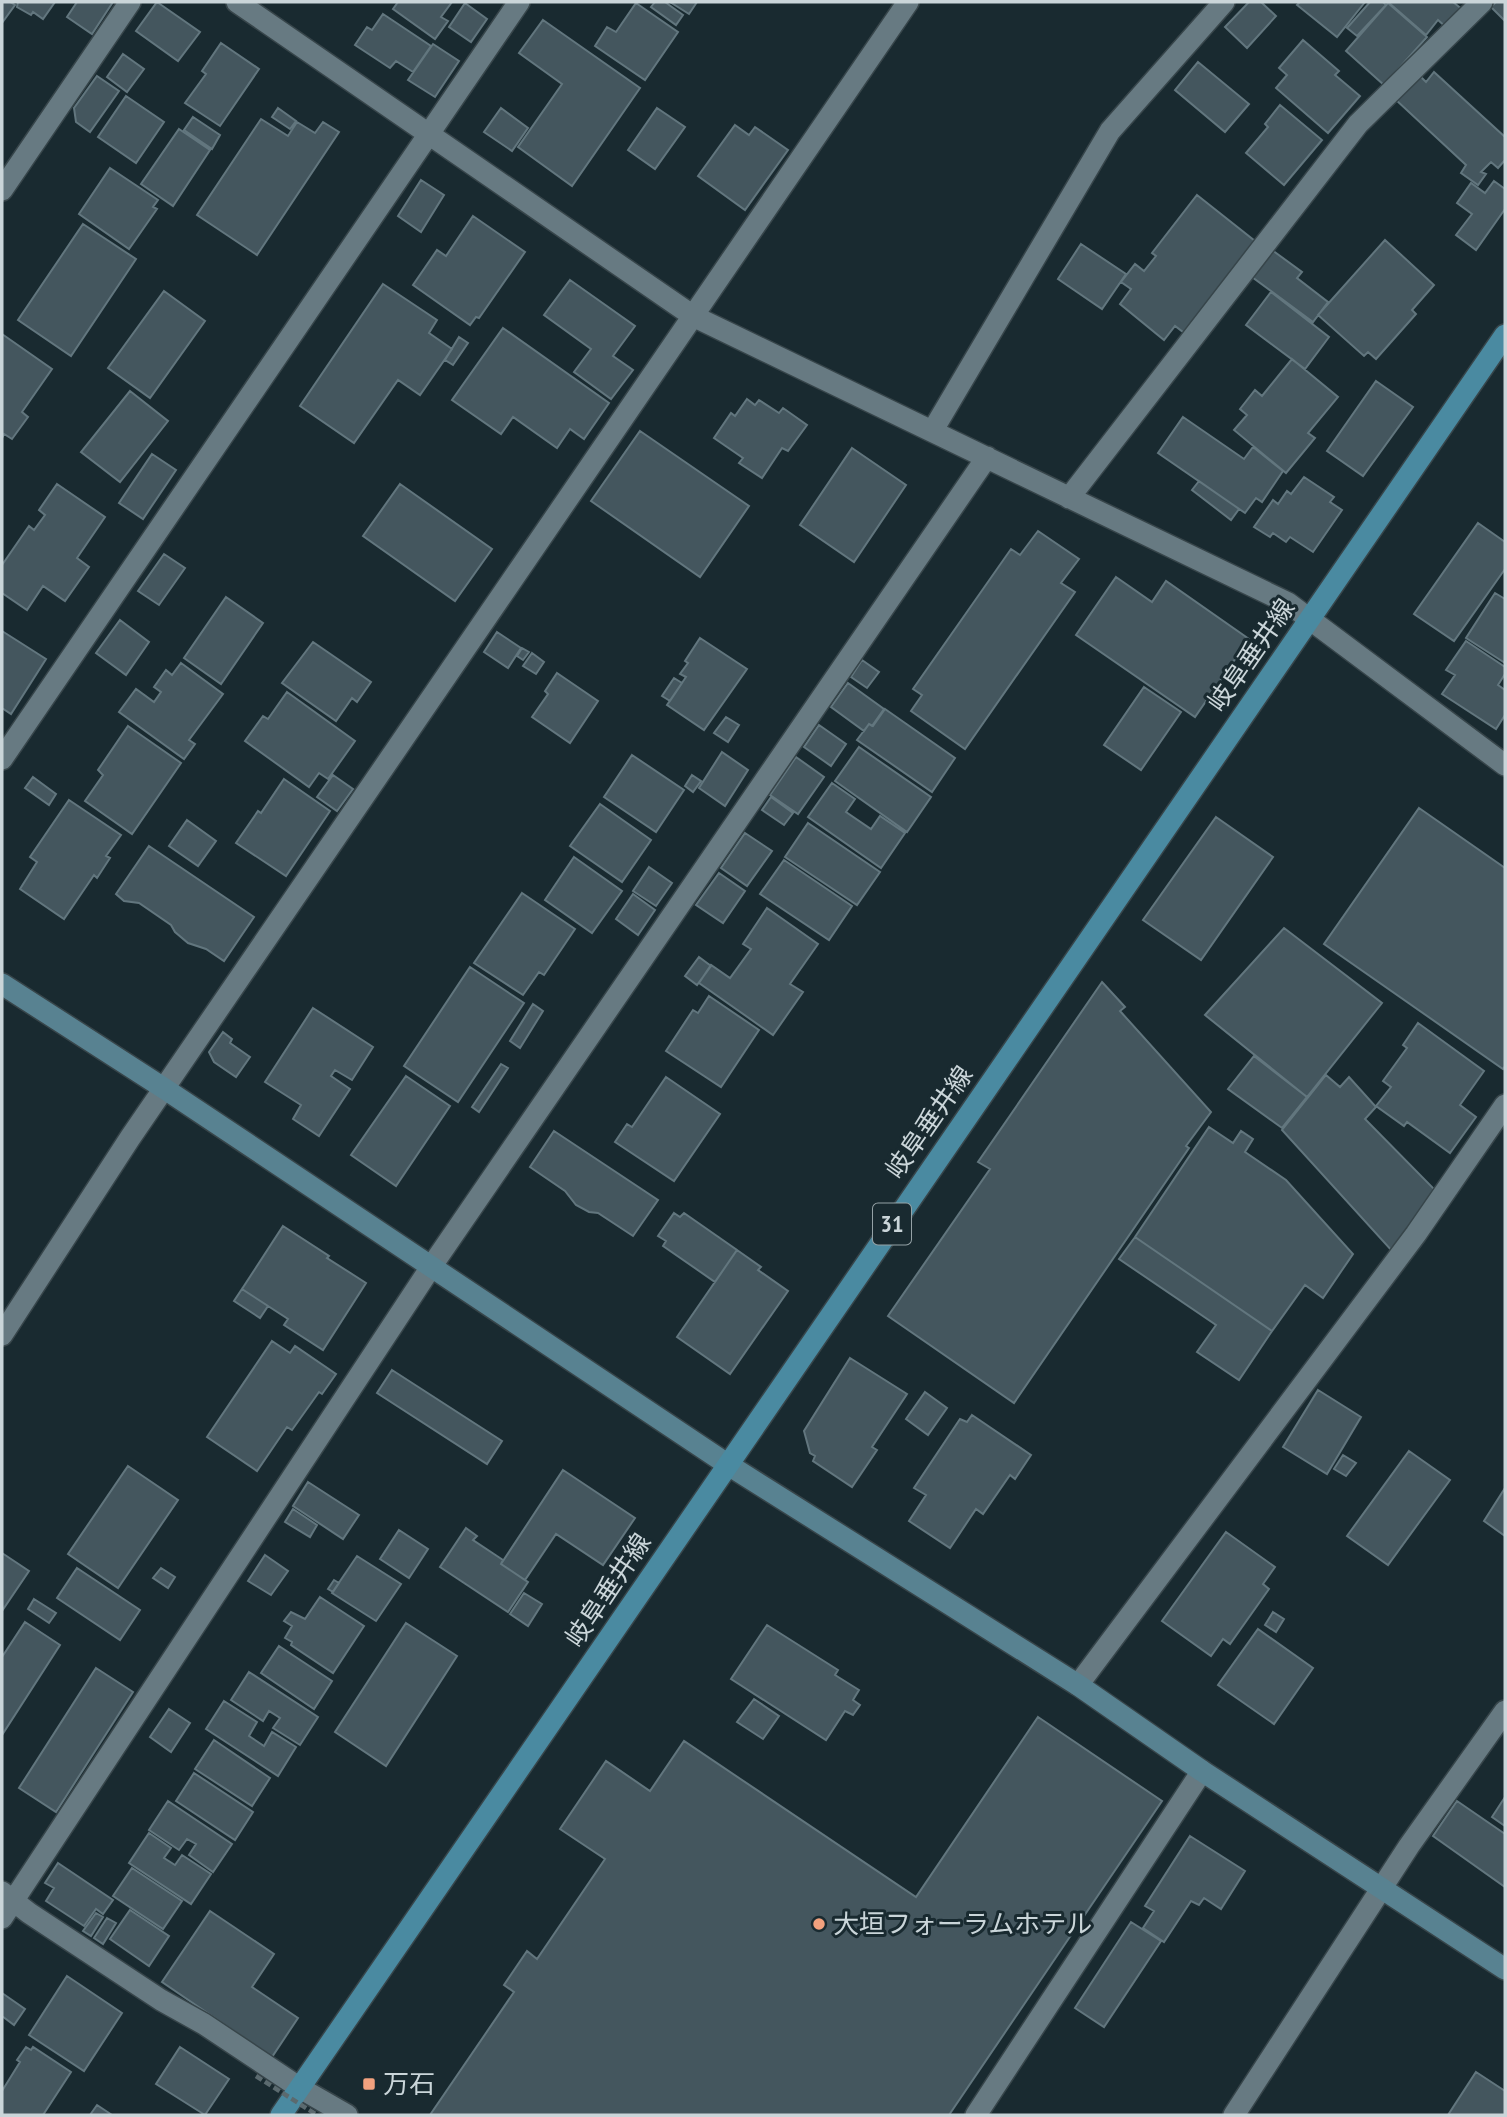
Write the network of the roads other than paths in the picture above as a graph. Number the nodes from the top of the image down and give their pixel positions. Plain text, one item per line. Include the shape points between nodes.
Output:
1 (130, 2) edge
2 (237, 2) edge
3 (519, 2) edge
4 (908, 2) edge
5 (1224, 2) edge
6 (1482, 2) edge
7 (429, 134) junction
8 (2, 190) edge
9 (694, 316) junction
10 (1505, 335) edge
11 (933, 430) junction
12 (987, 457) junction
13 (1069, 498) junction
14 (1310, 618) junction
15 (2, 759) edge
16 (1504, 763) edge
17 (2, 984) edge
18 (165, 1089) junction
19 (1505, 1105) edge
20 (431, 1267) junction
21 (2, 1335) edge
22 (727, 1464) junction
23 (1078, 1685) junction
24 (1505, 1711) edge
25 (1202, 1771) junction
26 (1381, 1888) junction
27 (8, 1896) edge
28 (2, 1918) edge
29 (1505, 1969) edge
30 (300, 2088) junction
31 (281, 2115) edge
32 (347, 2115) edge
33 (975, 2115) edge
34 (1234, 2115) edge

1 - 8 street
2 - 7 street
3 - 7 street
4 - 9 street
5 - 11 street via 1110,131
6 - 13 street via 1358,124
7 - 9 street
7 - 15 street
9 - 11 street
9 - 18 street
10 - 14 main road, 岐阜垂井線 / 31
11 - 12 street
12 - 13 street
12 - 20 street
13 - 14 street via 1288,603
14 - 16 street
14 - 22 main road, 岐阜垂井線 / 31
17 - 18 street
18 - 20 street
18 - 21 street
19 - 23 street via 1416,1234
20 - 22 street
20 - 27 street
22 - 23 street
22 - 30 main road, 岐阜垂井線 / 31
23 - 25 street
24 - 26 street
25 - 26 street
25 - 33 street
26 - 29 street
26 - 34 street
27 - 28 street
27 - 30 street
30 - 31 main road, 岐阜垂井線 / 31
30 - 32 street

